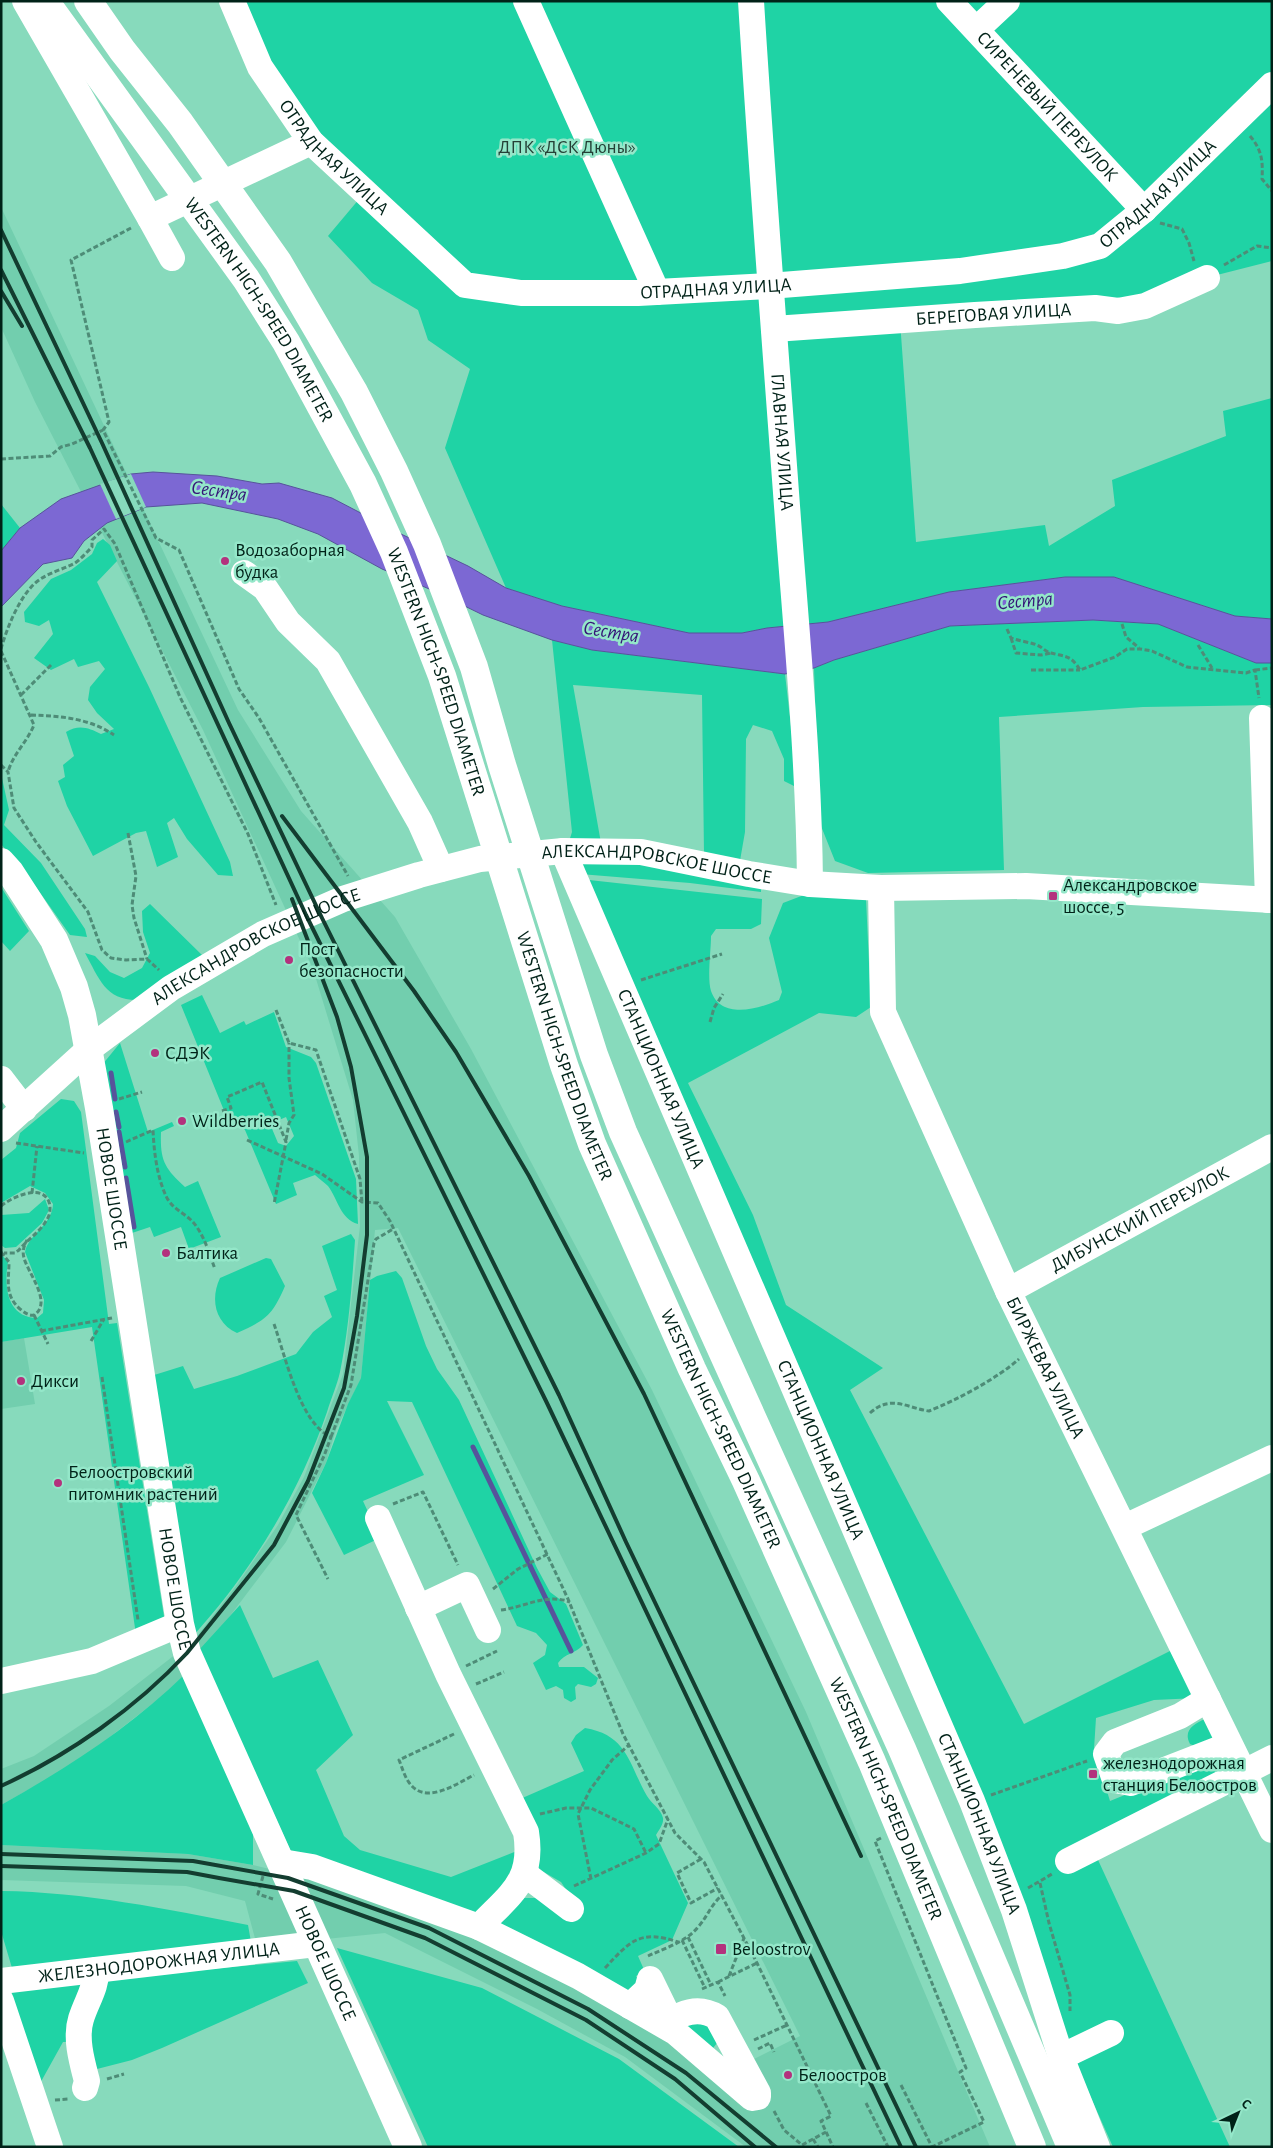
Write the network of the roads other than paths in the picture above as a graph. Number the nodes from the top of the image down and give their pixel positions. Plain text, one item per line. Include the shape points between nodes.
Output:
1 (25, 1) edge
2 (45, 1) edge
3 (88, 1) edge
4 (232, 1) edge
5 (526, 1) edge
6 (751, 1) edge
7 (949, 1) edge
8 (1007, 1) edge
9 (977, 29) junction
10 (1272, 85) edge
11 (311, 142) junction
12 (1144, 210) junction
13 (150, 218) junction
14 (172, 258) dead end
15 (1203, 278) road end
16 (769, 286) junction
17 (657, 292) junction
18 (774, 329) junction
19 (244, 573) dead end
20 (1262, 718) road end
21 (562, 851) junction
22 (1, 862) edge
23 (441, 869) junction
24 (810, 884) junction
25 (881, 888) junction
26 (1270, 900) edge
27 (89, 1049) junction
28 (1, 1079) edge
29 (24, 1109) junction
30 (7, 1136) edge
31 (1272, 1147) edge
32 (1008, 1291) junction
33 (1272, 1458) edge
34 (378, 1518) road end
35 (1125, 1527) junction
36 (418, 1608) junction
37 (180, 1624) junction
38 (492, 1641) road end
39 (1, 1681) edge
40 (1208, 1699) junction
41 (1229, 1745) junction
42 (1272, 1758) edge
43 (1243, 1772) junction
44 (1272, 1830) edge
45 (1068, 1861) road end
46 (282, 1862) junction
47 (525, 1874) junction
48 (562, 1902) road end
49 (479, 1927) junction
50 (316, 1944) junction
51 (96, 1970) junction
52 (1, 1981) edge
53 (1, 2002) edge
54 (666, 2022) junction
55 (1111, 2033) dead end
56 (1061, 2057) junction
57 (85, 2088) road end
58 (50, 2147) edge
59 (408, 2147) edge
60 (1032, 2147) edge
61 (1071, 2147) edge
62 (1097, 2147) edge

1 - 13 street
2 - 60 main road, WESTERN HIGH-SPEED DIAMETER via 246,279 286,342 363,484 394,552 442,676 564,1065 592,1144 872,1762
3 - 61 main road, WESTERN HIGH-SPEED DIAMETER via 180,123 278,262 354,392 394,471 474,667 582,1018 623,1132 902,1749
4 - 11 street, ОТРАДНАЯ УЛИЦА via 260,67
5 - 17 street
6 - 16 street, ГЛАВНАЯ УЛИЦА
7 - 9 street, СИРЕНЕВЫЙ ПЕРЕУЛОК
8 - 9 street
9 - 12 street, СИРЕНЕВЫЙ ПЕРЕУЛОК
10 - 12 street, ОТРАДНАЯ УЛИЦА
11 - 13 street
11 - 17 street, ОТРАДНАЯ УЛИЦА via 465,285 521,293
12 - 16 street, ОТРАДНАЯ УЛИЦА via 1100,246 1063,256 960,271
13 - 14 street
15 - 18 street, БЕРЕГОВАЯ УЛИЦА via 1145,306 1118,311 1095,308
16 - 17 street, ОТРАДНАЯ УЛИЦА
16 - 18 street, ГЛАВНАЯ УЛИЦА
18 - 24 street, ГЛАВНАЯ УЛИЦА via 802,686
19 - 23 street via 265,588 288,622 328,661 420,822
20 - 26 street
21 - 23 street, АЛЕКСАНДРОВСКОЕ ШОССЕ via 480,858
21 - 24 street, АЛЕКСАНДРОВСКОЕ ШОССЕ via 641,852
21 - 56 street, СТАНЦИОННАЯ УЛИЦА via 972,1801 1009,1897
22 - 27 main road, НОВОЕ ШОССЕ via 54,940 74,987
23 - 27 street, АЛЕКСАНДРОВСКОЕ ШОССЕ via 359,894 263,934 171,988
24 - 25 street, АЛЕКСАНДРОВСКОЕ ШОССЕ
25 - 26 street, АЛЕКСАНДРОВСКОЕ ШОССЕ via 1026,886
25 - 32 street, БИРЖЕВАЯ УЛИЦА via 883,1012
27 - 29 street, АЛЕКСАНДРОВСКОЕ ШОССЕ
27 - 37 main road, НОВОЕ ШОССЕ via 117,1317
28 - 29 street
29 - 30 street, АЛЕКСАНДРОВСКОЕ ШОССЕ
31 - 32 street, ДИБУНСКИЙ ПЕРЕУЛОК
32 - 35 street, БИРЖЕВАЯ УЛИЦА
33 - 35 street
34 - 36 street
35 - 40 street, БИРЖЕВАЯ УЛИЦА
36 - 38 street via 472,1595
36 - 47 street via 526,1832
37 - 39 street via 92,1661
37 - 46 main road, НОВОЕ ШОССЕ via 187,1653
40 - 41 street, БИРЖЕВАЯ УЛИЦА
40 - 41 street via 1180,1716 1114,1742 1106,1754 1115,1780 1131,1783
41 - 43 street, БИРЖЕВАЯ УЛИЦА
42 - 43 street
43 - 44 street, БИРЖЕВАЯ УЛИЦА
43 - 45 street
46 - 49 street via 312,1867
46 - 50 main road, НОВОЕ ШОССЕ
47 - 48 street
47 - 49 street
49 - 54 street
50 - 51 street, ЖЕЛЕЗНОДОРОЖНАЯ УЛИЦА
50 - 59 main road, НОВОЕ ШОССЕ
51 - 52 street, ЖЕЛЕЗНОДОРОЖНАЯ УЛИЦА
51 - 57 street via 97,1980 80,2021 79,2039 87,2081
53 - 58 street
54 - 54 street via 735,2054 717,2017 707,2011 696,2011
55 - 56 street
56 - 62 street, СТАНЦИОННАЯ УЛИЦА

